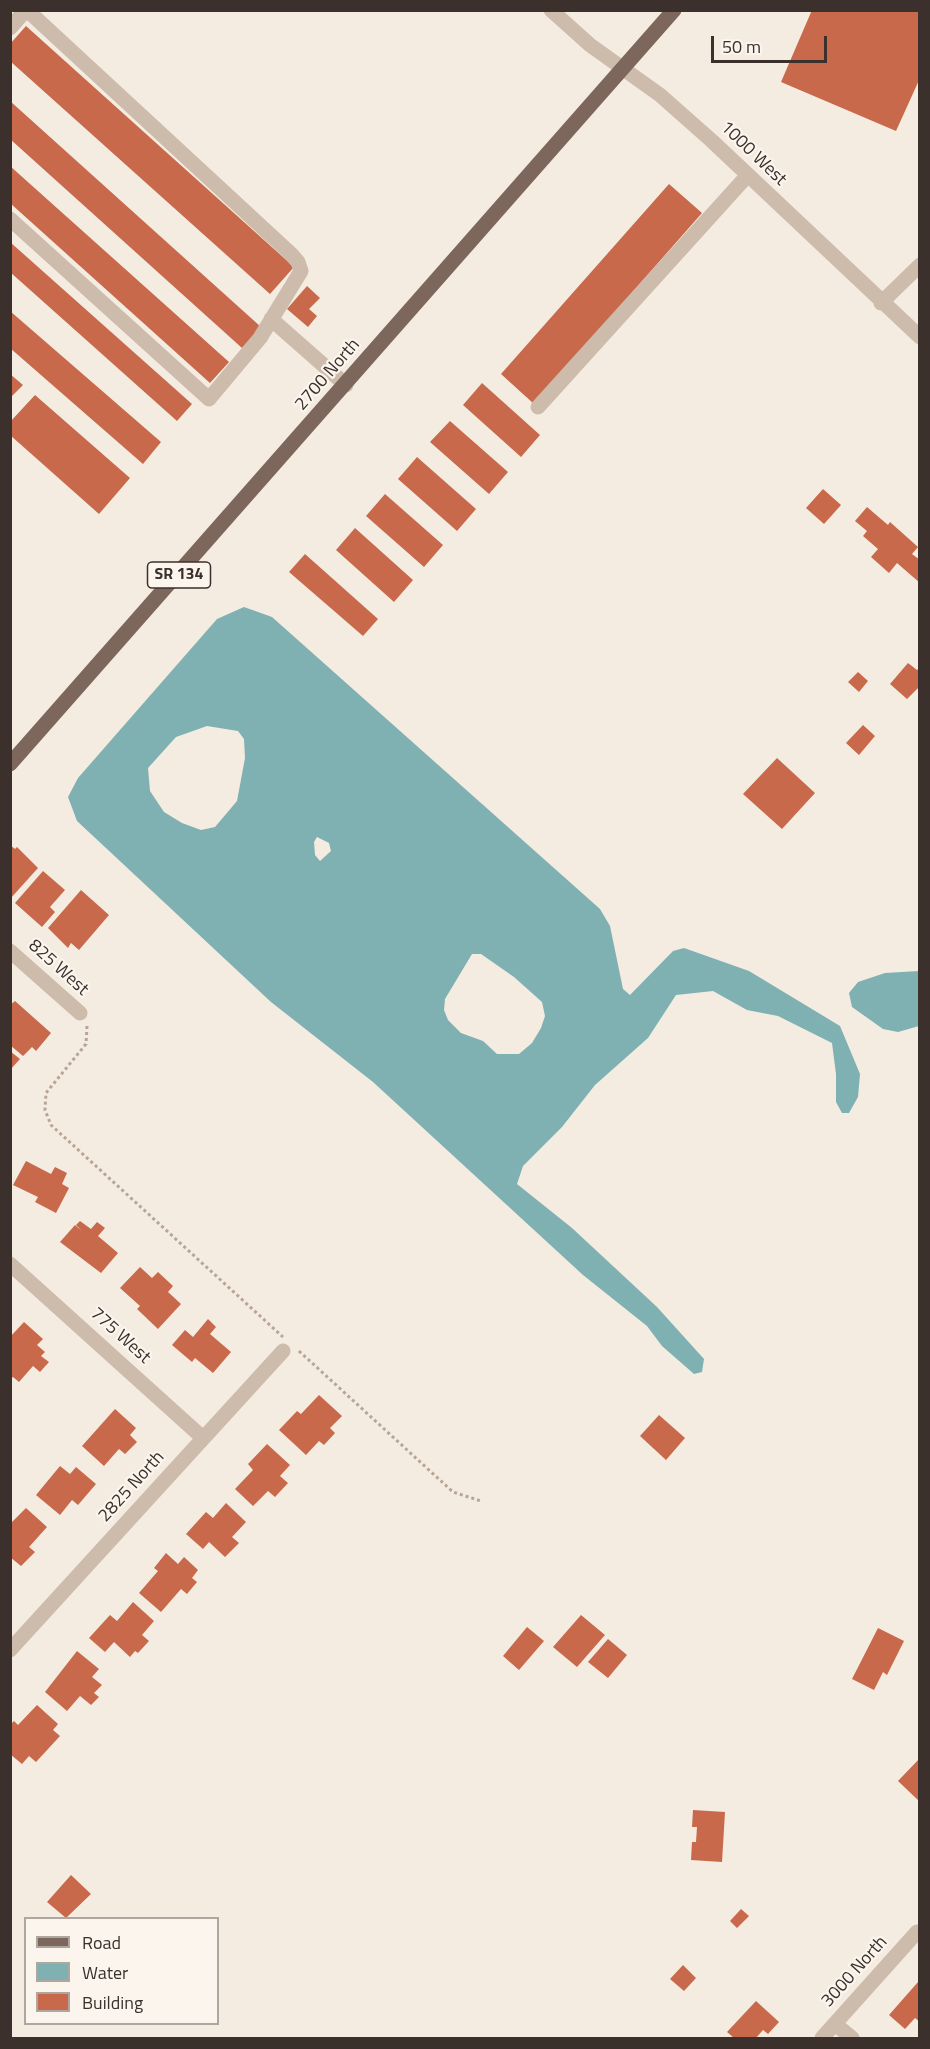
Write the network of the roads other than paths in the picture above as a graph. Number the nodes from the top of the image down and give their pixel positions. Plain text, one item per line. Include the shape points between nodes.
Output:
1 (26, 10) edge
2 (551, 10) edge
3 (674, 10) edge
4 (10, 28) edge
5 (623, 69) junction
6 (747, 176) junction
7 (10, 219) edge
8 (920, 265) edge
9 (880, 303) junction
10 (272, 319) junction
11 (920, 337) edge
12 (346, 385) junction
13 (538, 406) dead end
14 (10, 764) edge
15 (13, 958) edge
16 (80, 1013) road end
17 (10, 1264) edge
18 (290, 1348) road end
19 (203, 1438) junction
20 (10, 1650) edge
21 (917, 1932) dead end
22 (835, 2024) junction
23 (822, 2038) edge
24 (852, 2038) edge

1 - 4 street
1 - 10 street via 298,262 301,271
2 - 5 street, 1000 West
3 - 5 main road, 2700 North / SR 134
5 - 6 street, 1000 West via 660,95
5 - 12 main road, 2700 North / SR 134
6 - 9 street, 1000 West
6 - 13 street
7 - 10 street via 209,399
8 - 9 street
9 - 11 street, 1000 West
10 - 12 street
12 - 14 main road, 2700 North / SR 134
15 - 16 street, 825 West
17 - 19 street, 775 West
18 - 19 street, 2825 North
19 - 20 street, 2825 North
21 - 22 street, 3000 North
22 - 23 street, 3000 North
22 - 24 street

